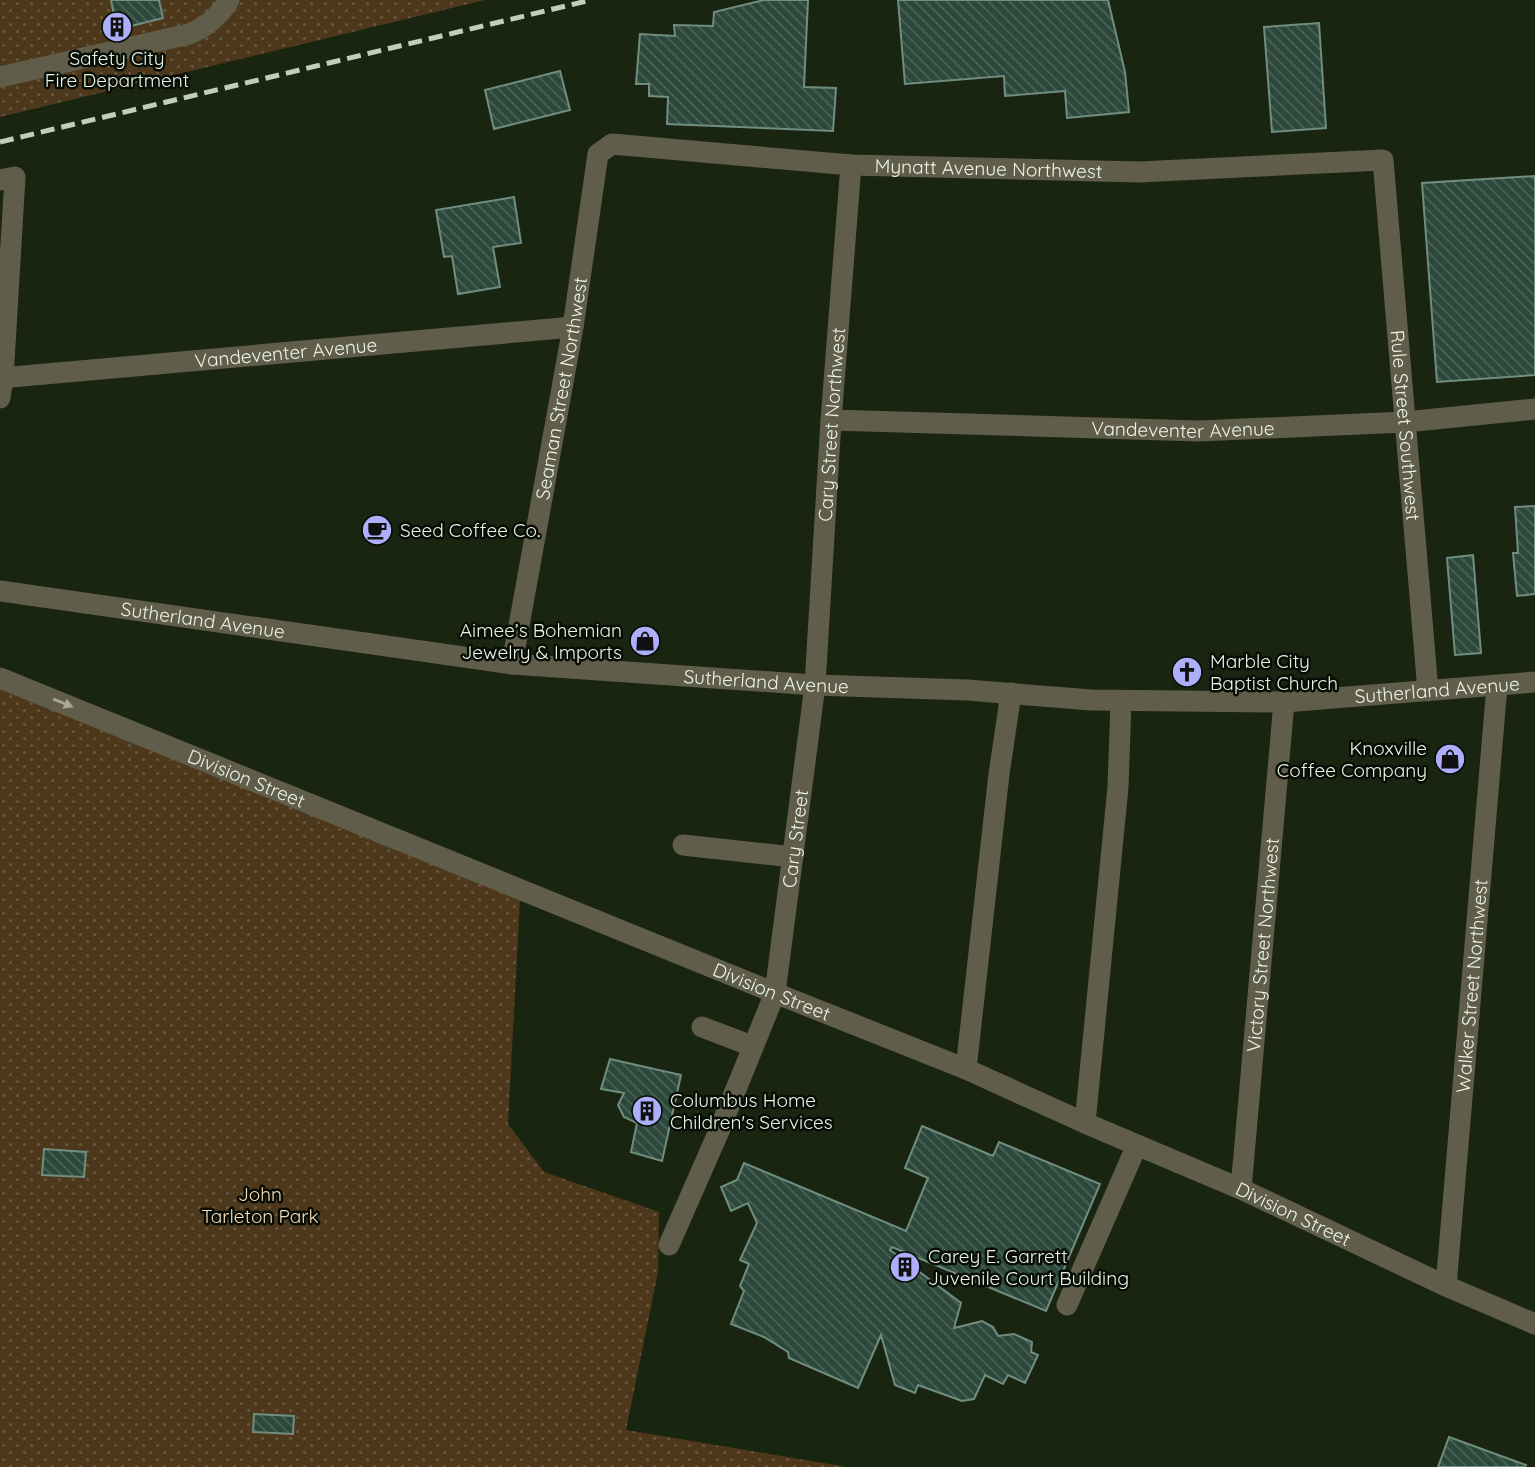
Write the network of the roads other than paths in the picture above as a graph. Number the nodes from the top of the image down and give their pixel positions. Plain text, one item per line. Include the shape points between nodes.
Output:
1 (229, 0) edge
2 (0, 78) edge
3 (598, 154) joint
4 (1383, 160) joint
5 (851, 165) junction
6 (7, 179) edge
7 (573, 327) junction
8 (1, 385) edge
9 (1535, 410) edge
10 (831, 420) junction
11 (1405, 422) junction
12 (0, 591) edge
13 (512, 664) junction
14 (0, 678) edge
15 (1535, 682) edge
16 (815, 685) junction
17 (1497, 687) junction
18 (1428, 691) junction
19 (1011, 693) junction
20 (1121, 701) junction
21 (1284, 702) junction
22 (683, 845) dead end
23 (793, 857) junction
24 (775, 993) junction
25 (702, 1027) dead end
26 (752, 1046) junction
27 (966, 1069) junction
28 (1084, 1123) junction
29 (1137, 1145) junction
30 (1241, 1189) junction
31 (668, 1245) dead end
32 (1446, 1286) junction
33 (1068, 1305) dead end
34 (1535, 1324) edge

1 - 2 street via 222,13 189,34
3 - 5 street, Mynatt Avenue Northwest via 612,144
3 - 7 street, Seaman Street Northwest
4 - 5 street, Mynatt Avenue Northwest via 1139,172
4 - 11 street, Rule Street Southwest
5 - 10 street, Cary Street Northwest
6 - 8 street
7 - 8 street, Vandeventer Avenue
7 - 13 street, Seaman Street Northwest
9 - 11 street, Vandeventer Avenue
10 - 11 street, Vandeventer Avenue via 1199,431
10 - 16 street, Cary Street Northwest
11 - 18 street, Rule Street Southwest
12 - 13 street, Sutherland Avenue
13 - 16 street, Sutherland Avenue
14 -> 24 street, Division Street
15 - 17 street, Sutherland Avenue
16 - 19 street, Sutherland Avenue
16 - 23 street, Cary Street
17 - 18 street, Sutherland Avenue
17 - 32 street, Walker Street Northwest
18 - 21 street, Sutherland Avenue
19 - 20 street, Sutherland Avenue
19 - 27 street
20 - 21 street, Sutherland Avenue
20 - 28 street via 1118,787
21 - 30 street, Victory Street Northwest
22 - 23 street
23 - 24 street, Cary Street
24 - 26 street, Cary Street
24 - 27 street, Division Street
25 - 26 street
26 - 31 street, Cary Street
27 - 28 street, Division Street
28 - 29 street, Division Street
29 - 30 street, Division Street
29 - 33 street
30 - 32 street, Division Street
32 - 34 street, Division Street

